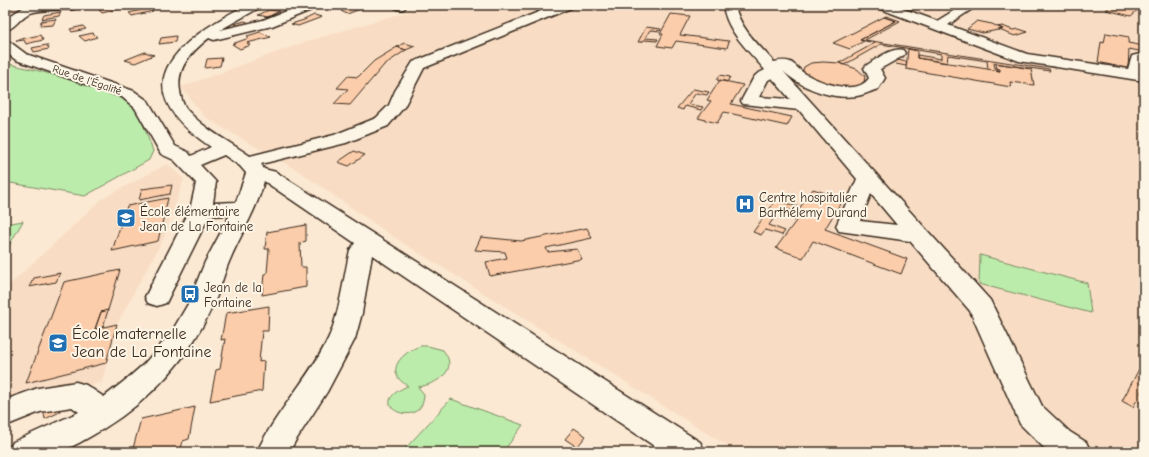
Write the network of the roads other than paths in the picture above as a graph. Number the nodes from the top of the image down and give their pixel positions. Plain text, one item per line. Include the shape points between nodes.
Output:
1 (73, 5) edge
2 (255, 5) edge
3 (312, 5) edge
4 (567, 5) edge
5 (729, 5) edge
6 (883, 5) edge
7 (920, 5) edge
8 (972, 5) edge
9 (32, 8) edge
10 (905, 14) junction
11 (938, 26) junction
12 (5, 27) edge
13 (202, 37) junction
14 (5, 45) edge
15 (898, 53) dead end
16 (1144, 58) edge
17 (772, 68) junction
18 (1141, 76) edge
19 (805, 105) junction
20 (226, 147) junction
21 (188, 164) junction
22 (252, 167) junction
23 (868, 177) junction
24 (242, 208) junction
25 (201, 210) junction
26 (919, 235) junction
27 (369, 244) junction
28 (157, 297) dead end
29 (5, 413) edge
30 (104, 413) junction
31 (24, 452) edge
32 (272, 452) edge
33 (689, 452) edge
34 (1074, 452) edge

1 - 9 street
2 - 13 street
3 - 13 street via 267,23 226,34
4 - 22 street via 418,65 396,107 382,122 340,140
5 - 17 street via 735,24
6 - 10 street
7 - 10 street
8 - 11 street
9 - 12 street
10 - 11 street
11 - 18 street via 1024,58
13 - 20 street via 178,61 170,90 182,115 196,128
14 - 21 street, Rue de l'Égalité via 21,57 128,94 142,105 168,150 181,156
15 - 17 street via 872,68 877,78 872,86 856,91 833,90 819,86 794,74 785,65
16 - 18 street via 1137,59 1136,70
17 - 19 street
17 - 19 street via 762,77 749,101
19 - 23 street
20 - 21 street
20 - 22 street
21 - 25 street, Rue de l'Égalité via 206,182
22 - 24 street
22 - 27 street
23 - 26 street
23 - 26 street via 847,226
24 - 25 street
24 - 30 street via 216,262 201,305 175,348 144,383
25 - 28 street
26 - 34 street via 981,307 1032,415 1058,442
27 - 32 street via 360,250 342,339 317,384
27 - 33 street via 482,315
29 - 30 street via 38,400 76,394
30 - 31 street

